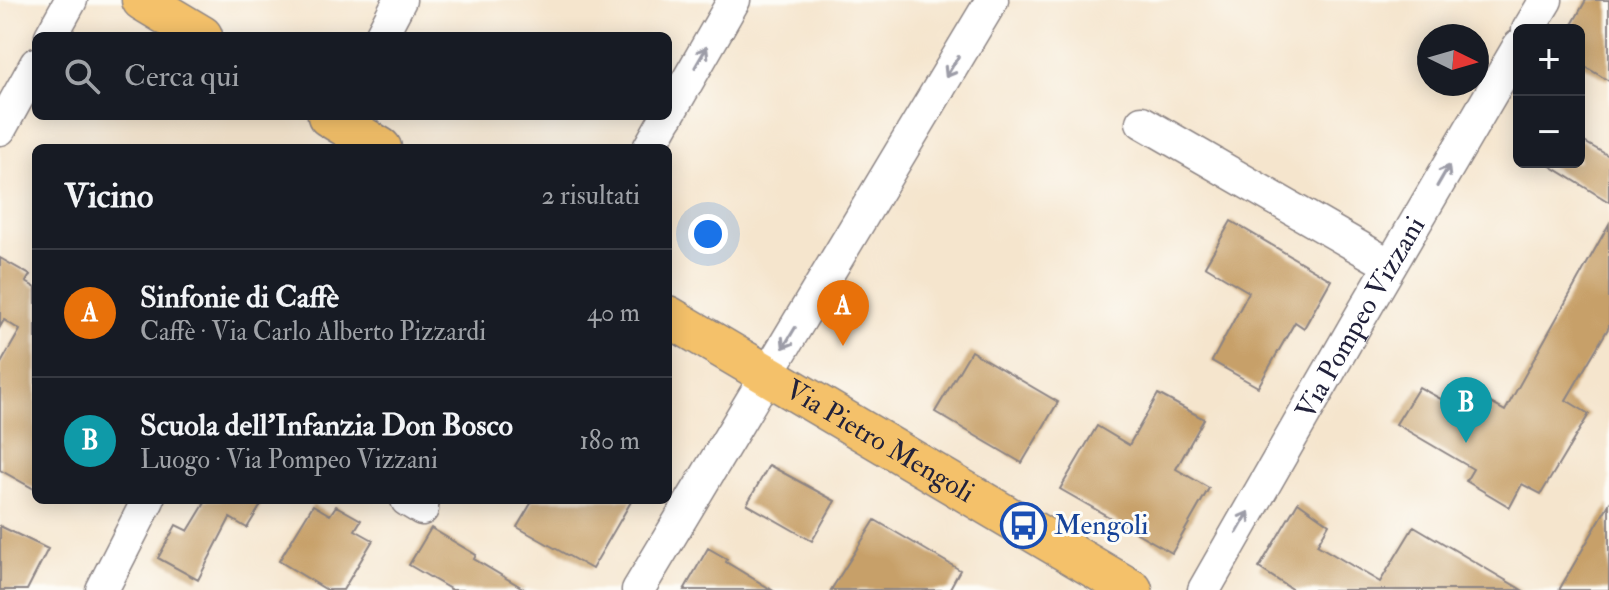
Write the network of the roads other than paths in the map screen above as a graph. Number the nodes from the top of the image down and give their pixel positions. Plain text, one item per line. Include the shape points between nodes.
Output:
1 (71, 0) edge
2 (142, 0) edge
3 (400, 0) edge
4 (734, 0) edge
5 (992, 0) edge
6 (1546, 0) edge
7 (1532, 24) edge
8 (53, 32) edge
9 (195, 32) edge
10 (383, 32) edge
11 (1513, 56) edge
12 (32, 71) edge
13 (672, 109) edge
14 (666, 120) edge
15 (1142, 122) dead end
16 (334, 126) edge
17 (0, 129) edge
18 (372, 144) edge
19 (651, 144) edge
20 (1390, 265) junction
21 (672, 318) edge
22 (767, 375) junction
23 (146, 504) edge
24 (102, 590) edge
25 (638, 590) edge
26 (1132, 590) edge
27 (1204, 590) edge

1 - 8 street
2 - 9 main road
3 - 10 street
13 -> 4 street
5 -> 22 street
6 - 7 street
20 -> 11 street, Via Pompeo Vizzani
12 - 17 street
14 - 19 street
15 - 20 street
16 - 18 main road
27 -> 20 street, Via Pompeo Vizzani
21 - 22 main road, Via Pietro Mengoli
22 - 25 street
22 - 26 main road, Via Pietro Mengoli
23 - 24 street

